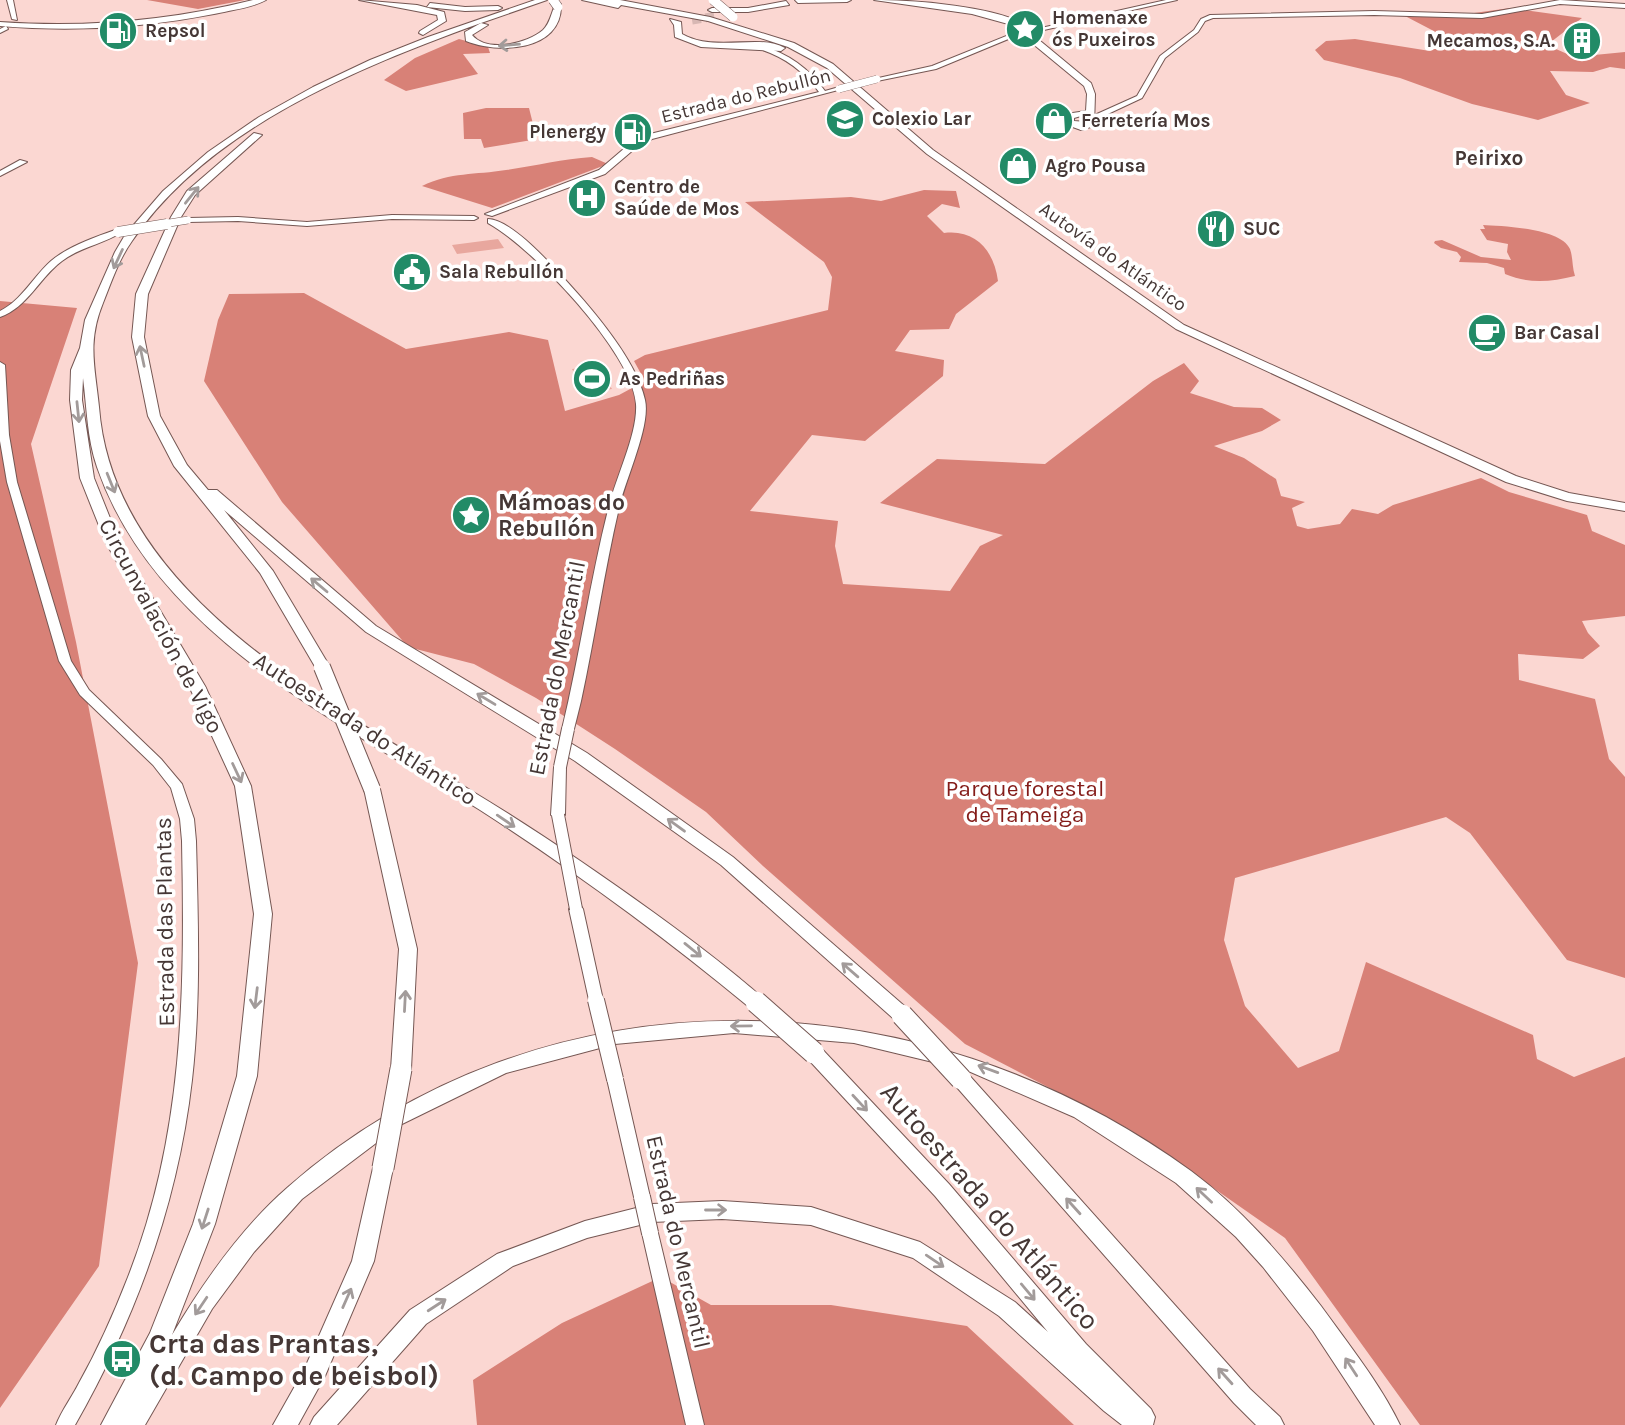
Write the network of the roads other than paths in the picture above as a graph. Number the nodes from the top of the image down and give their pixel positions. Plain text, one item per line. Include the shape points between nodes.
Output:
1 (10, 0) edge
2 (241, 0) edge
3 (250, 0) edge
4 (262, 0) edge
5 (363, 0) edge
6 (386, 0) edge
7 (542, 0) edge
8 (586, 0) edge
9 (607, 0) edge
10 (632, 0) edge
11 (713, 0) edge
12 (847, 0) edge
13 (878, 0) edge
14 (1174, 0) edge
15 (828, 1) edge
16 (556, 2) edge
17 (791, 2) edge
18 (1625, 6) edge
19 (232, 8) junction
20 (206, 9) dead end
21 (757, 9) junction
22 (717, 16) tunnel mouth
23 (15, 19) dead end
24 (673, 20) junction
25 (690, 20) tunnel mouth
26 (488, 22) junction
27 (164, 23) dead end
28 (1, 26) edge
29 (1027, 31) junction
30 (770, 33) junction
31 (701, 43) junction
32 (740, 45) junction
33 (817, 59) junction
34 (823, 93) junction
35 (1087, 113) joint
36 (1103, 113) joint
37 (251, 125) junction
38 (23, 162) dead end
39 (0, 174) edge
40 (490, 217) junction
41 (474, 218) joint
42 (188, 220) joint
43 (0, 314) edge
44 (1212, 339) junction
45 (86, 345) junction
46 (1244, 355) junction
47 (0, 365) edge
48 (1357, 415) dead end
49 (1388, 425) junction
50 (1432, 444) junction
51 (181, 466) junction
52 (1488, 475) dead end
53 (1625, 500) edge
54 (1625, 508) edge
55 (650, 1233) joint
56 (65, 1425) edge
57 (113, 1425) edge
58 (132, 1425) edge
59 (285, 1425) edge
60 (322, 1425) edge
61 (695, 1425) edge
62 (1141, 1425) edge
63 (1151, 1425) edge
64 (1272, 1425) edge
65 (1388, 1425) edge

1 - 23 street
2 - 20 highway
3 - 28 highway via 153,19
4 - 19 highway
5 - 37 highway via 431,10 441,14 442,21 307,89
6 - 7 highway via 476,9
7 - 37 highway, Autoestrada do Atlántico via 381,58
8 - 24 highway
9 - 24 highway, Autovía do Atlántico
10 - 21 highway via 701,9
10 - 30 highway, Autovía do Atlántico
11 - 30 highway, bridge via 733,17
12 - 15 highway
13 - 29 highway via 993,16
14 - 29 street, Estrada do Rebullón
15 - 17 highway
16 - 26 highway
16 -> 26 highway via 557,14 544,33 530,42 490,46 469,39 468,34
17 - 21 highway
18 - 36 street via 1560,2 1482,16 1212,16 1162,57 1140,97
19 - 27 highway
19 - 28 highway via 135,23
21 - 22 highway
24 - 25 highway
24 - 31 highway via 676,33
24 - 31 highway via 729,28 737,34 730,41
24 - 33 highway, Autovía do Atlántico via 764,35
51 -> 26 highway via 154,416 138,337 142,294 191,193 248,140 317,96 409,51
29 - 34 street, Estrada do Rebullón, bridge via 934,68
29 - 35 highway via 1084,80 1091,94
30 - 44 highway, Autovía do Atlántico via 844,69 932,144
31 - 32 highway
32 - 33 highway via 778,47
32 - 34 street via 776,52
33 - 44 highway, Autovía do Atlántico via 845,77 930,152 1150,307
34 - 40 street, Estrada do Rebullón via 649,137 635,143 602,172
35 - 36 street
37 -> 45 highway, Autoestrada do Atlántico via 173,185 128,239 93,312
38 - 39 street
40 - 41 street
40 - 55 street, Estrada do Mercantil, bridge via 585,306 636,385 642,404 614,504 560,767 558,815
41 - 42 street via 307,224
42 - 43 street, bridge via 118,232 80,246 58,260 27,296
44 - 46 highway, Autovía do Atlántico
45 -> 57 highway, Circunvalación de Vigo via 77,370 76,400 87,478 113,543 197,686 243,786 263,914 247,1076 204,1224 160,1336
45 -> 63 highway, Autoestrada do Atlántico, bridge via 96,442 113,490 163,568 211,620 263,666 486,807 687,945 756,1002 814,1053 942,1190 1078,1350
46 - 49 highway, Autovía do Atlántico
46 - 53 highway, Autovía do Atlántico via 1512,471 1585,494
47 - 56 street, Estrada das Plantas via 12,482 65,661 84,692 177,787 186,811 189,841 191,977 180,1112 165,1187 117,1328
48 - 49 highway
49 - 50 highway, Autovía do Atlántico
50 - 52 highway
50 - 54 highway, Autovía do Atlántico via 1538,488
59 -> 51 highway, bridge via 313,1376 363,1261 401,1069 408,949 372,789 322,667 265,571
64 -> 51 highway, bridge via 902,1015 727,861 581,757 371,629
55 - 61 street, Estrada do Mercantil
65 -> 58 highway, Autoestrada do Atlántico via 1293,1284 1186,1179 1137,1144 1050,1094 958,1058 848,1034 749,1026 648,1032 522,1060 423,1100 362,1138 292,1196 242,1251 191,1321
60 -> 62 highway, Autoestrada do Atlántico via 418,1317 505,1260 585,1230 652,1213 722,1210 811,1216 920,1251 1007,1309

